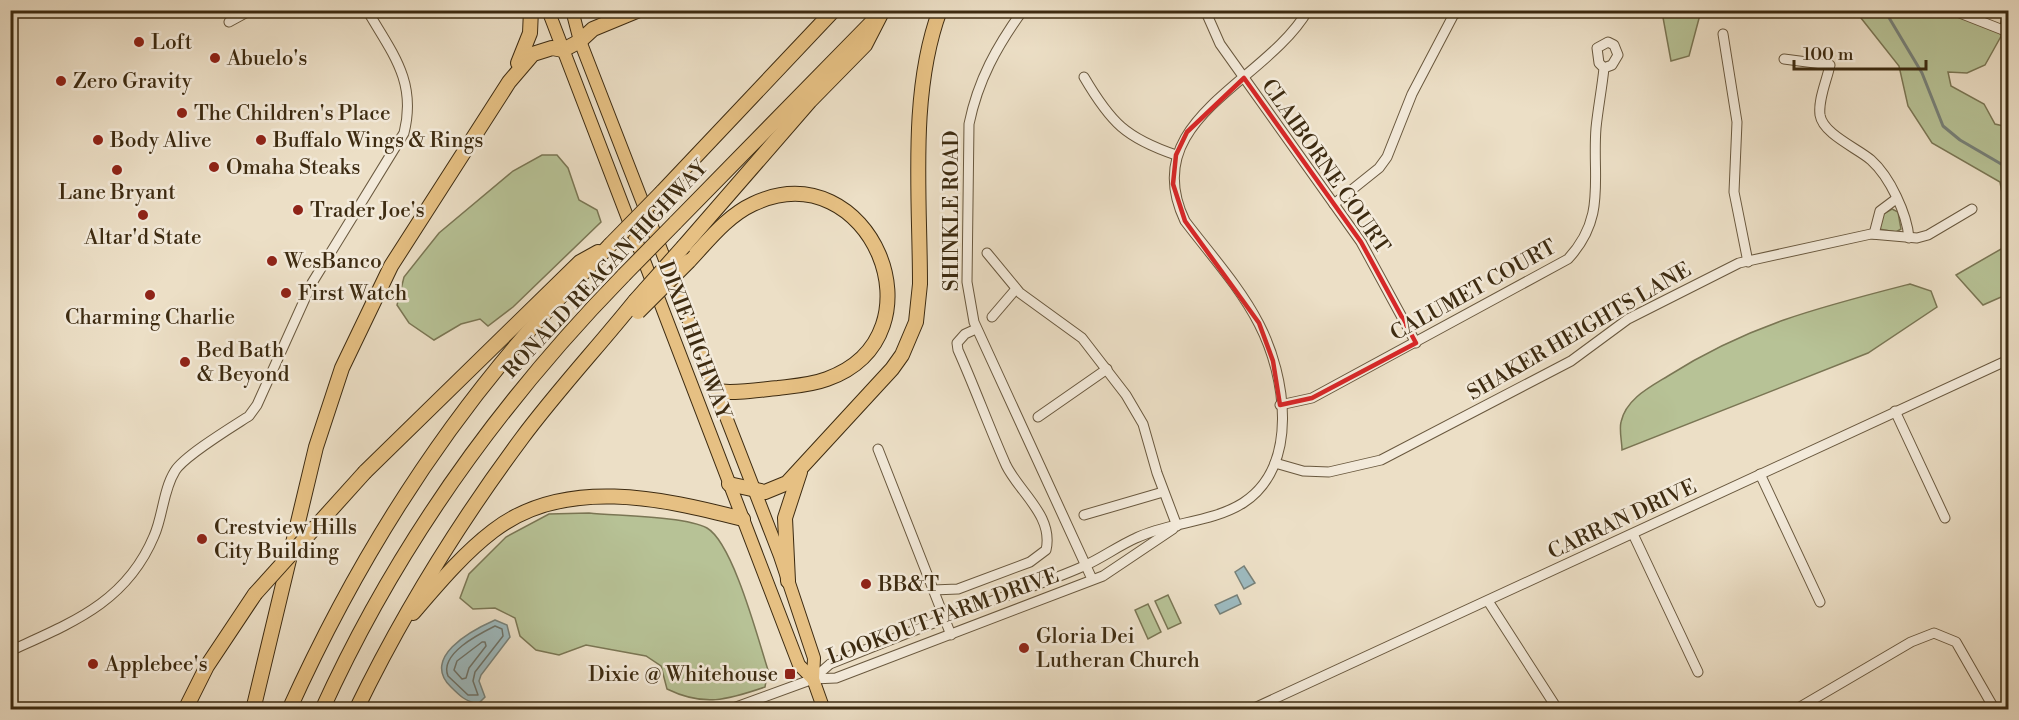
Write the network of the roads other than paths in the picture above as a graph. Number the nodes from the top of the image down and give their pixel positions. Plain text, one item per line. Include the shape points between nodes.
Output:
1 (251, 10) edge
2 (367, 10) edge
3 (531, 10) edge
4 (548, 10) edge
5 (564, 10) edge
6 (572, 10) edge
7 (639, 10) edge
8 (834, 10) edge
9 (883, 10) edge
10 (940, 10) edge
11 (1023, 10) edge
12 (1205, 10) edge
13 (1308, 10) edge
14 (1466, 10) edge
15 (1952, 10) edge
16 (1452, 12) edge
17 (2008, 13) edge
18 (229, 22) dead end
19 (2006, 31) edge
20 (1723, 34) dead end
21 (580, 41) junction
22 (563, 50) junction
23 (1784, 59) dead end
24 (1605, 68) dead end
25 (1084, 78) dead end
26 (1244, 78) junction
27 (509, 82) junction
28 (1176, 155) junction
29 (1896, 199) junction
30 (1334, 204) junction
31 (1972, 209) dead end
32 (1874, 234) junction
33 (1909, 238) junction
34 (610, 245) junction
35 (987, 253) dead end
36 (1748, 262) junction
37 (1016, 289) junction
38 (637, 306) junction
39 (992, 317) dead end
40 (976, 329) junction
41 (1416, 343) junction
42 (2008, 360) edge
43 (1107, 369) junction
44 (715, 391) junction
45 (1280, 405) junction
46 (1895, 411) junction
47 (1038, 417) dead end
48 (878, 449) dead end
49 (1275, 463) junction
50 (801, 469) junction
51 (1760, 474) junction
52 (729, 484) junction
53 (755, 491) junction
54 (1163, 492) junction
55 (1084, 515) dead end
56 (1945, 518) dead end
57 (743, 519) junction
58 (1177, 526) junction
59 (1633, 534) junction
60 (1086, 566) junction
61 (1092, 579) junction
62 (788, 581) junction
63 (933, 590) junction
64 (1488, 601) junction
65 (1820, 602) dead end
66 (944, 619) junction
67 (396, 632) junction
68 (951, 635) junction
69 (10, 651) edge
70 (1698, 672) dead end
71 (813, 678) junction
72 (1808, 706) edge
73 (184, 710) edge
74 (253, 710) edge
75 (289, 710) edge
76 (322, 710) edge
77 (357, 710) edge
78 (728, 710) edge
79 (824, 710) edge
80 (1250, 710) edge
81 (1558, 710) edge
82 (1795, 710) edge
83 (1995, 710) edge

1 - 18 street
2 - 69 street via 405,78 409,114 404,133 312,283 257,405 249,416 176,469 148,549 120,587 81,618
3 - 27 highway via 526,47
4 - 22 main road, DIXIE HIGHWAY
5 - 21 main road
6 - 21 main road, DIXIE HIGHWAY
7 - 21 highway via 593,29
8 - 34 highway, RONALD REAGAN HIGHWAY, bridge
9 - 38 highway, bridge via 865,45 810,101
9 - 76 highway, RONALD REAGAN HIGHWAY, bridge via 540,365 471,453 402,557
10 - 50 highway via 922,86 920,284 916,322 892,369
11 - 40 street, SHINKLE ROAD via 987,66 969,124 967,282
12 - 26 street, CLAIBORNE COURT via 1220,44
13 - 26 street, LOOKOUT FARM DRIVE via 1296,30
14 - 16 street
15 - 19 street
16 - 30 street via 1412,94 1387,158
17 - 19 street
20 - 36 street via 1737,122 1734,192
21 - 22 highway
21 - 44 main road, DIXIE HIGHWAY
22 - 27 highway via 552,48 533,54
22 - 52 main road, DIXIE HIGHWAY
23 - 29 street via 1830,65 1820,117 1831,131 1873,162
24 - 41 street, CALUMET COURT via 1596,129 1595,208 1579,247 1554,268
25 - 28 street via 1125,132 1148,146
26 - 28 street, LOOKOUT FARM DRIVE via 1196,121
26 - 30 street, CLAIBORNE COURT
27 - 74 highway via 391,266 342,368 316,447
28 - 45 street, LOOKOUT FARM DRIVE via 1173,184 1178,205 1185,221 1259,323 1273,361
29 - 32 street via 1880,211
29 - 33 street via 1907,217
30 - 41 street, CLAIBORNE COURT via 1361,242
31 - 33 street, SHAKER HEIGHTS LANE via 1928,235
32 - 33 street, SHAKER HEIGHTS LANE
32 - 36 street, SHAKER HEIGHTS LANE
34 - 73 highway, bridge via 580,262 365,472 255,594 207,666
34 - 75 highway, RONALD REAGAN HIGHWAY via 521,340 439,444 380,534 330,624
35 - 37 street
36 - 49 street, SHAKER HEIGHTS LANE via 1704,279 1628,319 1571,361 1398,453 1329,472 1303,471
37 - 39 street
37 - 43 street via 1070,326
38 - 44 highway, bridge via 740,211 772,197 791,195 827,202 853,216 874,240 886,269 888,297 878,335 863,355 846,369 811,385
38 - 67 highway via 523,436 467,514
40 - 60 street, SHINKLE ROAD
40 - 63 street via 957,343 958,350 1006,465 1035,506 1048,543 1041,555 1030,562 958,589
41 - 45 street, CALUMET COURT via 1312,398
42 - 46 street, CARRAN DRIVE
43 - 47 street
43 - 54 street via 1143,424
44 - 53 main road, DIXIE HIGHWAY
45 - 49 street, LOOKOUT FARM DRIVE via 1282,435
46 - 51 street, CARRAN DRIVE
46 - 56 street
48 - 63 street
49 - 58 street, LOOKOUT FARM DRIVE via 1262,485 1243,502
50 - 53 highway via 772,491
50 - 62 highway via 785,518
51 - 59 street, CARRAN DRIVE
51 - 65 street
52 - 53 highway
52 - 57 main road, DIXIE HIGHWAY
53 - 62 main road, DIXIE HIGHWAY
54 - 55 street
54 - 58 street
57 - 67 highway via 603,496 539,506 480,541
57 - 71 main road, DIXIE HIGHWAY via 799,665
58 - 60 street, LOOKOUT FARM DRIVE via 1152,531
58 - 61 street, LOOKOUT FARM DRIVE via 1117,569
59 - 64 street, CARRAN DRIVE
59 - 70 street
60 - 61 street, SHINKLE ROAD
60 - 66 street, LOOKOUT FARM DRIVE
61 - 68 street, LOOKOUT FARM DRIVE
62 - 71 main road, DIXIE HIGHWAY via 814,658
63 - 66 street
64 - 80 street, CARRAN DRIVE
64 - 81 street
66 - 68 street
66 - 71 street, LOOKOUT FARM DRIVE via 830,664
67 - 77 highway
68 - 71 street, LOOKOUT FARM DRIVE via 836,678
71 - 78 street
71 - 79 main road, DIXIE HIGHWAY
72 - 82 street
72 - 83 street via 1923,635 1934,633 1956,642

